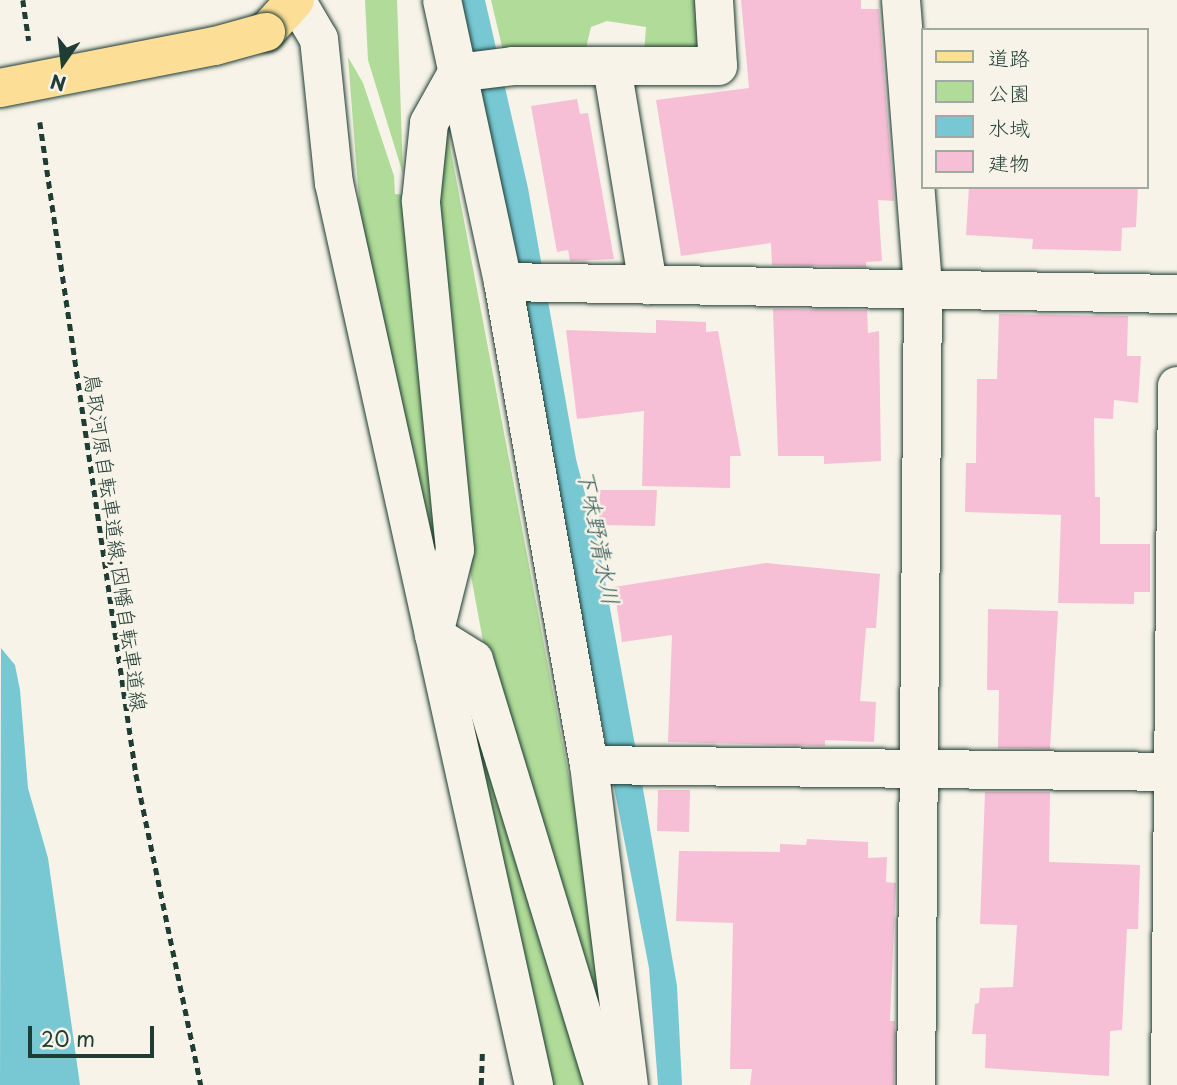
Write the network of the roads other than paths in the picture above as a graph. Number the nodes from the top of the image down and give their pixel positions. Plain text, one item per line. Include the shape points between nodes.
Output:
1 (295, 0) edge
2 (442, 0) edge
3 (714, 0) edge
4 (901, 0) edge
5 (612, 66) junction
6 (457, 73) junction
7 (0, 88) edge
8 (503, 282) junction
9 (648, 285) junction
10 (923, 288) junction
11 (1177, 294) edge
12 (1177, 386) edge
13 (434, 635) junction
14 (589, 765) junction
15 (918, 770) junction
16 (1173, 772) edge
17 (534, 1085) edge
18 (604, 1085) edge
19 (629, 1085) edge
20 (916, 1085) edge
21 (1170, 1085) edge

1 - 7 main road, bridge via 266,32
1 - 13 street via 319,39 334,183
2 - 6 street
3 - 5 street via 718,66
4 - 10 street
5 - 6 street via 513,66
5 - 9 street
6 - 8 street
6 - 13 street via 429,123 421,201 455,550
8 - 9 street
8 - 14 street
9 - 10 street
10 - 11 street
10 - 15 street
12 - 16 street
13 - 17 street
13 - 18 street via 474,660
14 - 15 street
14 - 19 street
15 - 16 street
15 - 20 street
16 - 21 street

